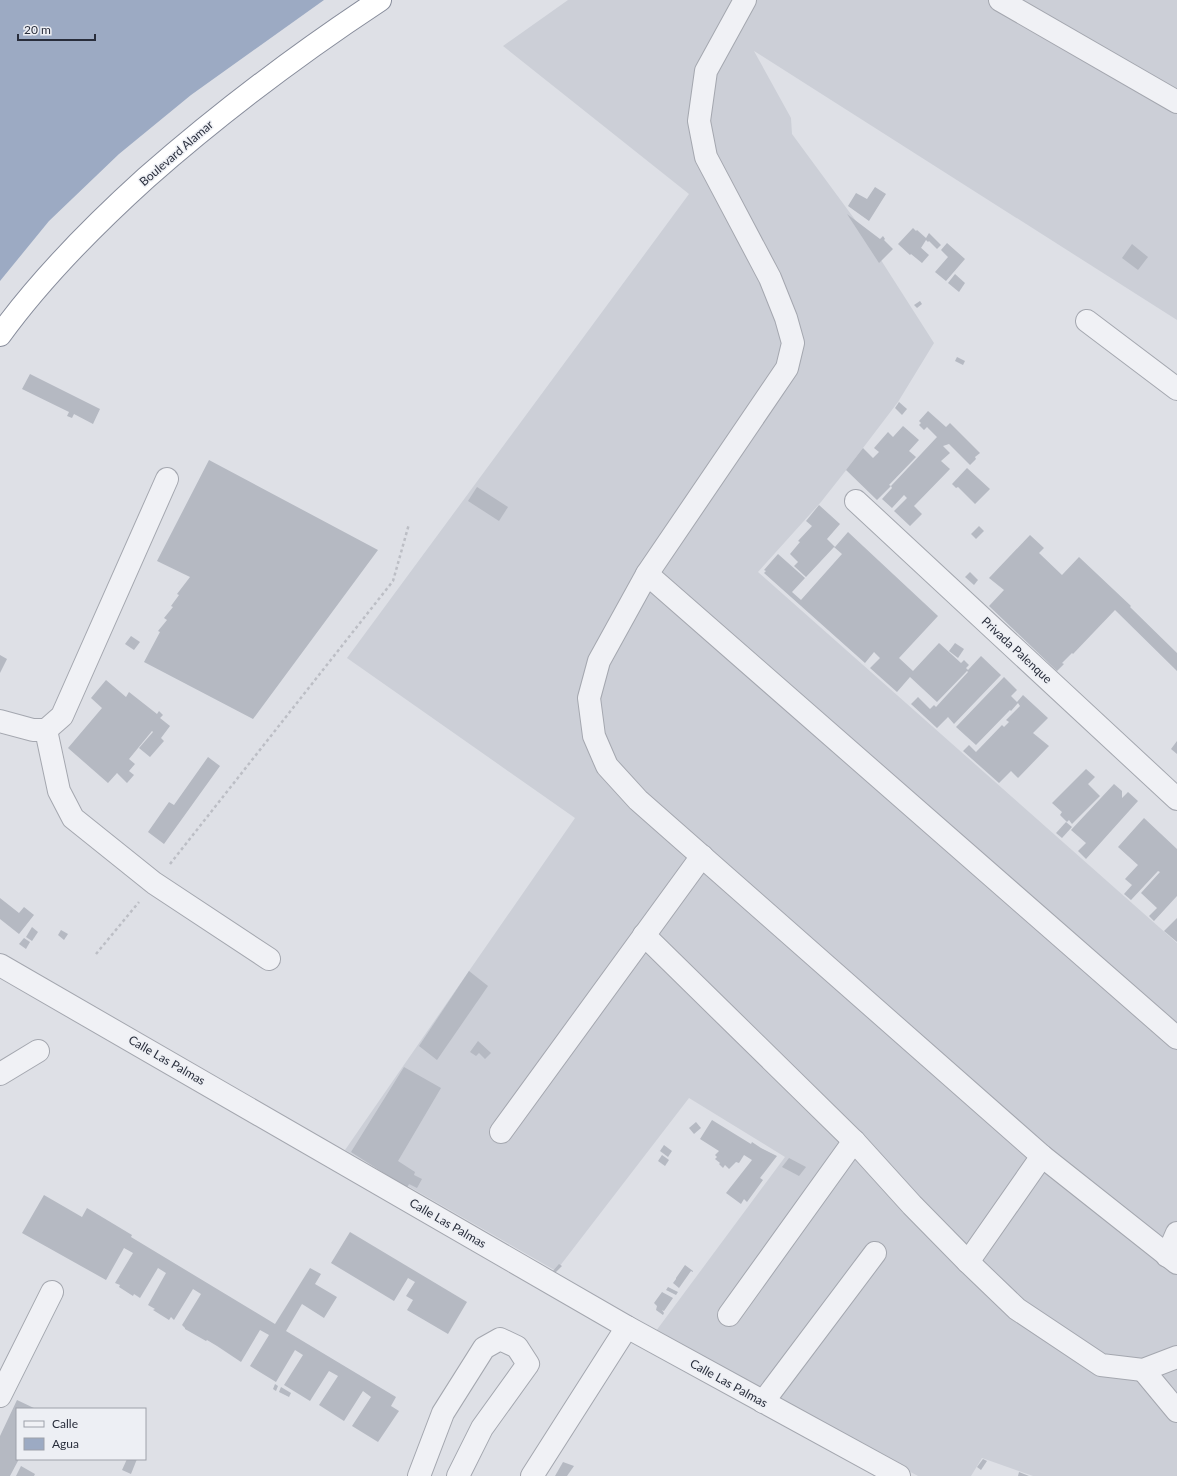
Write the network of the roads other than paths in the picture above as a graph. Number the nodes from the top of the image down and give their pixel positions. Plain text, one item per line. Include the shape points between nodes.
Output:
1 (380, 0) edge
2 (745, 0) edge
3 (1000, 0) edge
4 (1177, 102) edge
5 (1088, 321) dead end
6 (0, 335) edge
7 (1177, 389) edge
8 (167, 479) dead end
9 (856, 501) dead end
10 (647, 574) junction
11 (0, 721) edge
12 (46, 730) junction
13 (1177, 799) edge
14 (702, 856) junction
15 (644, 935) junction
16 (269, 959) dead end
17 (0, 964) edge
18 (1177, 1038) edge
19 (38, 1051) dead end
20 (0, 1074) edge
21 (501, 1132) dead end
22 (854, 1141) junction
23 (1042, 1156) junction
24 (1177, 1233) edge
25 (875, 1253) dead end
26 (1172, 1260) edge
27 (968, 1262) junction
28 (52, 1292) dead end
29 (729, 1315) dead end
30 (627, 1327) junction
31 (1177, 1357) edge
32 (1143, 1370) junction
33 (0, 1396) edge
34 (763, 1402) junction
35 (1177, 1411) edge
36 (419, 1476) edge
37 (458, 1476) edge
38 (532, 1476) edge
39 (899, 1476) edge

1 - 6 highway, Boulevard Alamar via 269,76 189,140 102,218 56,266
2 - 10 street via 706,71 699,121 706,157 770,278 793,343 787,368
3 - 4 street
5 - 7 street
8 - 12 street via 62,716
9 - 13 street, Privada Palenque
10 - 14 street via 599,662 589,698 594,736 612,772 638,800
10 - 18 street
11 - 12 street via 33,730
12 - 16 street via 59,791 73,818 154,884
14 - 15 street
14 - 23 street
15 - 21 street
15 - 22 street
17 - 30 street, Calle Las Palmas
19 - 20 street
22 - 27 street
22 - 29 street
23 - 26 street
23 - 27 street
24 - 26 street
25 - 34 street
27 - 32 street via 1017,1309 1101,1365
28 - 33 street
30 - 34 street, Calle Las Palmas
30 - 38 street
31 - 32 street
32 - 35 street
34 - 39 street, Calle Las Palmas
36 - 37 street via 443,1413 484,1348 500,1339 517,1347 528,1364 482,1428

